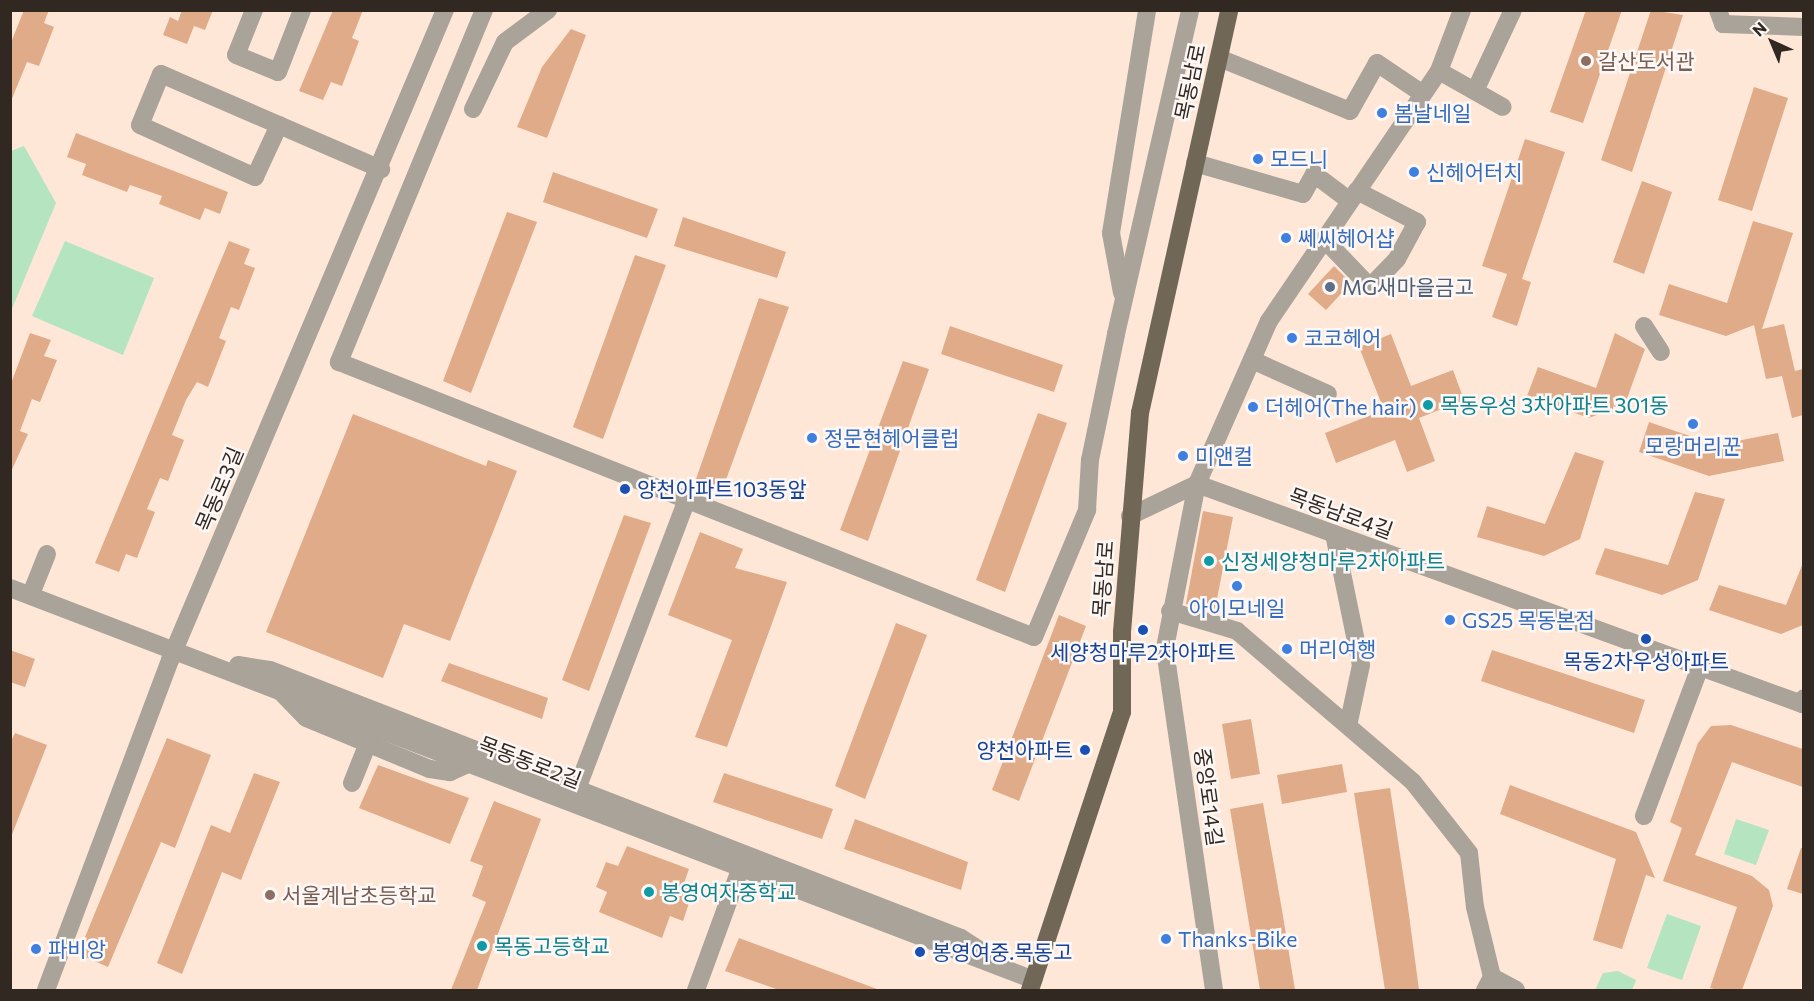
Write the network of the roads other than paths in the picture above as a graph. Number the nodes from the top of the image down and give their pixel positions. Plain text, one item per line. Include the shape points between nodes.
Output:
1 (254, 10) edge
2 (302, 10) edge
3 (445, 10) edge
4 (484, 10) edge
5 (548, 10) edge
6 (1147, 10) edge
7 (1190, 10) edge
8 (1229, 10) edge
9 (1462, 10) edge
10 (1514, 10) edge
11 (1718, 10) edge
12 (1803, 27) edge
13 (1219, 58) junction
14 (1439, 70) junction
15 (1475, 92) junction
16 (1423, 94) junction
17 (1503, 107) dead end
18 (473, 110) dead end
19 (279, 125) junction
20 (1196, 163) junction
21 (381, 169) junction
22 (1353, 196) junction
23 (1324, 239) junction
24 (1123, 300) junction
25 (1644, 326) dead end
26 (1661, 352) dead end
27 (1252, 360) junction
28 (1328, 394) dead end
29 (1197, 484) junction
30 (687, 500) junction
31 (1130, 516) junction
32 (1335, 534) junction
33 (47, 554) dead end
34 (10, 588) edge
35 (31, 594) junction
36 (1170, 610) junction
37 (175, 649) junction
38 (206, 661) junction
39 (1700, 667) junction
40 (279, 690) junction
41 (1803, 698) edge
42 (1348, 726) junction
43 (368, 743) junction
44 (470, 763) junction
45 (352, 783) dead end
46 (577, 789) junction
47 (1644, 816) dead end
48 (741, 867) junction
49 (1007, 969) junction
50 (1488, 984) edge
51 (1032, 985) edge
52 (46, 990) edge
53 (696, 990) edge
54 (1214, 990) edge
55 (1516, 990) edge

1 - 2 street via 236,55 278,72
3 - 21 street, 목동로3길
4 - 30 street via 339,362
5 - 18 street via 505,42
6 - 24 street via 1111,233
7 - 24 street
8 - 13 main road, 목동남로
9 - 14 street
10 - 15 street
11 - 12 street via 1723,24
13 - 16 street via 1350,111 1377,63
13 - 20 main road, 목동남로
14 - 15 street
14 - 16 street
15 - 17 street
16 - 22 street
19 - 19 street via 161,74 140,125 255,177
19 - 21 street
20 - 22 street via 1303,194 1314,174
20 - 31 main road, 목동남로 via 1140,413
21 - 37 street, 목동로3길
22 - 23 street
22 - 23 street via 1417,222 1397,259 1370,286
23 - 27 street via 1269,321
24 - 30 street via 1090,459 1087,510 1034,637
25 - 26 street
27 - 28 street
27 - 29 street
29 - 31 street
29 - 32 street, 목동남로4길
29 - 36 street, 중앙로14길
30 - 46 street
31 - 51 main road, 목동남로 via 1122,712
32 - 39 street, 목동남로4길
32 - 42 street via 1361,665
33 - 35 street
34 - 35 street, 목동동로2길
35 - 37 street, 목동동로2길
36 - 42 street via 1237,632
36 - 54 street, 중앙로14길 via 1165,648
37 - 38 street, 목동동로2길
37 - 52 street, 목동로3길
38 - 40 street, 목동동로2길
38 - 46 street via 270,670
39 - 41 street, 목동남로4길 via 1802,704
39 - 47 street
40 - 43 street via 306,718
40 - 44 street, 목동동로2길
42 - 50 street via 1413,782 1469,854
43 - 44 street via 450,772
43 - 45 street
44 - 48 street, 목동동로2길
46 - 49 street via 961,938
48 - 49 street, 목동동로2길
48 - 53 street
49 - 51 street, 목동동로2길
50 - 55 street

